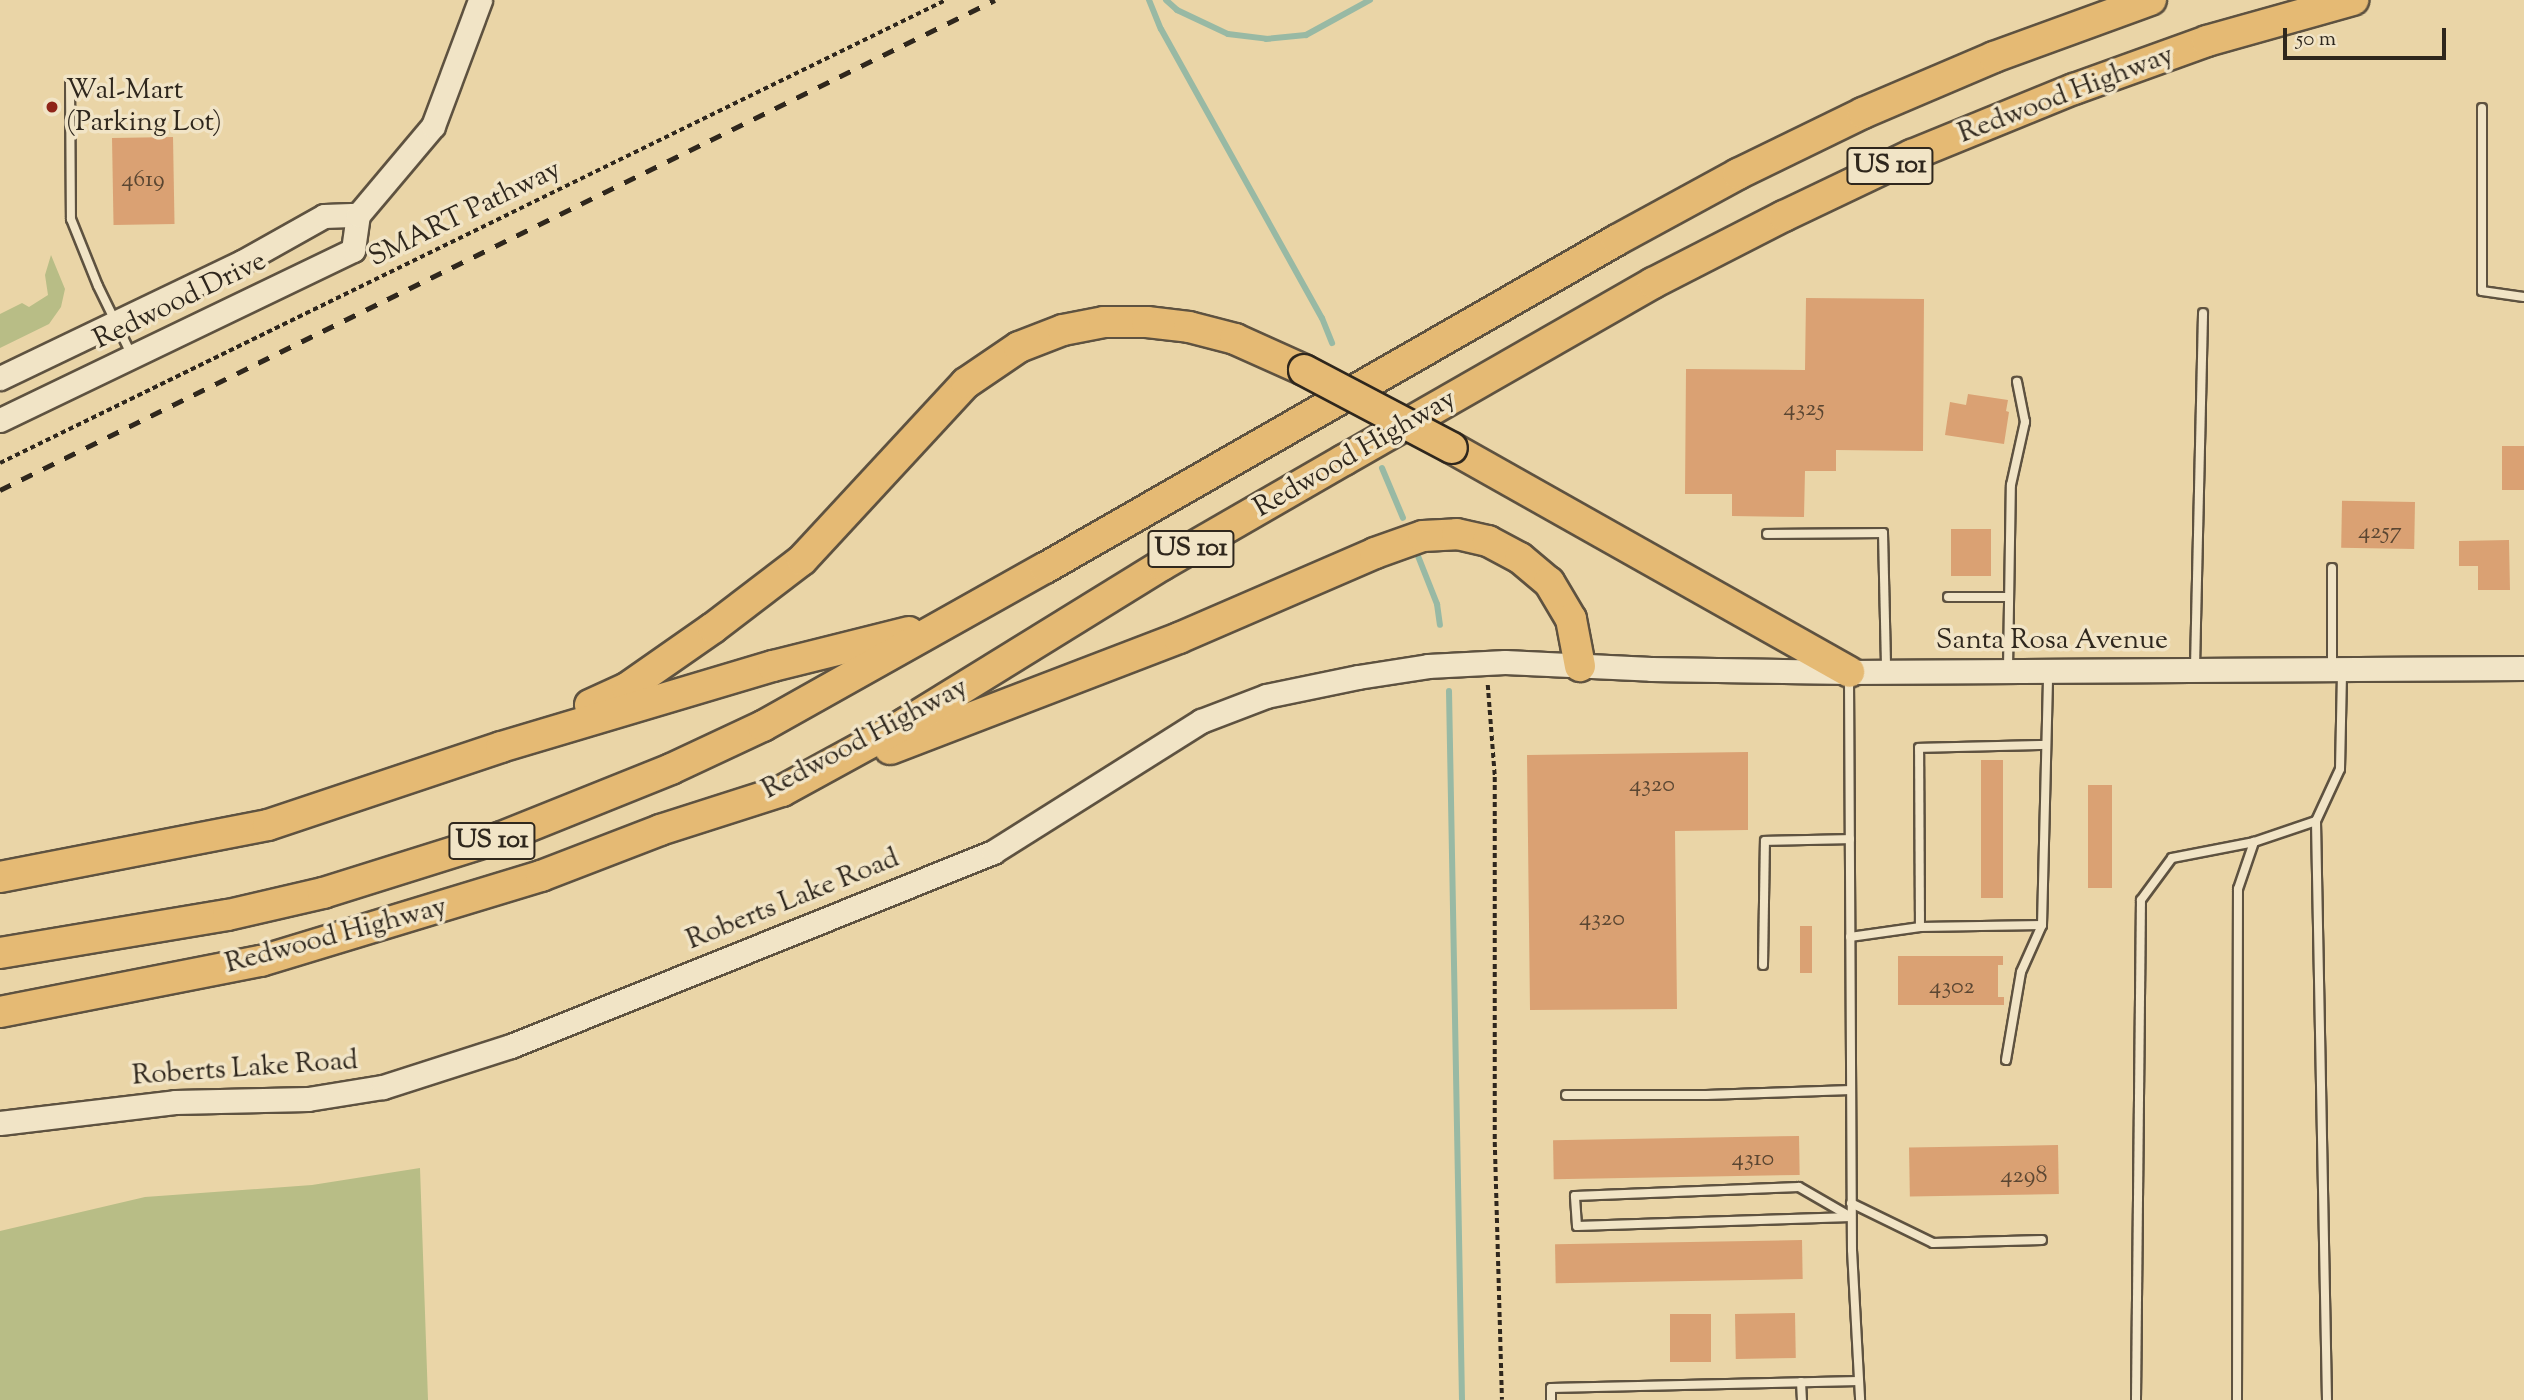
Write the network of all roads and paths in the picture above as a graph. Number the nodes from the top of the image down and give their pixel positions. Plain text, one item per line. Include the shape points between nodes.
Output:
1 (480, 0) edge
2 (946, 0) edge
3 (2151, 0) edge
4 (2353, 0) edge
5 (70, 83) dead end
6 (2482, 108) dead end
7 (358, 215) junction
8 (2524, 297) edge
9 (2203, 313) dead end
10 (115, 321) junction
11 (132, 357) junction
12 (0, 378) edge
13 (2017, 382) dead end
14 (0, 420) edge
15 (0, 463) edge
16 (1767, 534) dead end
17 (2332, 568) dead end
18 (1948, 597) dead end
19 (2009, 597) junction
20 (946, 622) junction
21 (1496, 662) junction
22 (1580, 666) junction
23 (2524, 668) edge
24 (2195, 670) junction
25 (2337, 670) junction
26 (2008, 671) junction
27 (2048, 671) junction
28 (1849, 672) junction
29 (1886, 672) junction
30 (2046, 745) junction
31 (501, 747) junction
32 (782, 791) junction
33 (2316, 821) junction
34 (1850, 839) junction
35 (2255, 842) junction
36 (0, 877) edge
37 (2042, 925) junction
38 (1920, 927) junction
39 (1850, 937) junction
40 (0, 953) edge
41 (1763, 965) dead end
42 (0, 1012) edge
43 (2007, 1060) dead end
44 (1851, 1090) junction
45 (1566, 1095) dead end
46 (0, 1123) edge
47 (1851, 1203) junction
48 (1851, 1217) junction
49 (2042, 1240) dead end
50 (1859, 1381) junction
51 (1801, 1382) junction
52 (1502, 1400) edge
53 (1551, 1400) edge
54 (1802, 1400) edge
55 (1860, 1400) edge
56 (2136, 1400) edge
57 (2237, 1400) edge
58 (2327, 1400) edge

1 - 7 street via 433,126
2 - 15 path, SMART Pathway
3 - 20 highway, Redwood Highway / US 101 via 1994,57 1863,113 1738,174
4 - 32 highway, Redwood Highway / US 101 via 2207,41 2074,89 1912,155 1784,216 1653,283 1299,486 906,723
5 - 10 lane via 71,219
6 - 8 lane via 2482,291
7 - 10 street, Redwood Drive via 324,216 242,262
7 - 11 street, Redwood Drive via 353,250
9 - 24 lane
10 - 11 lane
10 - 12 street, Redwood Drive
11 - 14 street, Redwood Drive
13 - 19 lane via 2025,422 2011,485
16 - 29 lane via 1883,533
17 - 25 lane
18 - 19 lane
19 - 26 lane
20 - 31 highway via 773,666
20 - 40 highway, Redwood Highway / US 101 via 763,726 671,769 502,837 323,893 228,915
21 - 22 street, Roberts Lake Road
21 - 46 street, Roberts Lake Road via 1428,666 1266,696 1201,721 993,852 511,1046 409,1079 308,1099 175,1102
21 - 52 path via 1494,1142
22 - 28 street, Santa Rosa Avenue
22 - 32 highway via 1571,619 1549,582 1489,541 1457,534 1423,536 1203,628
23 - 25 street, Santa Rosa Avenue
24 - 25 street, Santa Rosa Avenue
24 - 27 street, Santa Rosa Avenue
25 - 33 lane via 2340,769
26 - 27 street, Santa Rosa Avenue
26 - 29 street, Santa Rosa Avenue
27 - 30 lane
28 - 29 street, Santa Rosa Avenue
28 - 31 highway, bridge via 1452,448 1304,370 1235,339 1189,327 1104,322 1063,330 1019,347 966,383 792,568 627,688
28 - 34 lane
30 - 37 lane
30 - 38 lane via 1919,748
31 - 36 highway via 268,825
32 - 42 highway, Redwood Highway / US 101 via 660,830 541,876 261,961
33 - 35 lane
33 - 58 lane
34 - 39 lane
34 - 41 lane via 1765,841
35 - 56 lane via 2172,858 2141,900
35 - 57 lane via 2238,888
37 - 38 lane
37 - 43 lane via 2021,972
38 - 39 lane
39 - 44 lane
44 - 45 lane
44 - 47 lane
47 - 48 lane
47 - 49 lane via 1933,1243
48 - 48 lane via 1577,1226 1576,1196 1799,1187
48 - 50 lane
50 - 51 lane
50 - 55 lane
51 - 53 lane via 1551,1388
51 - 54 lane

